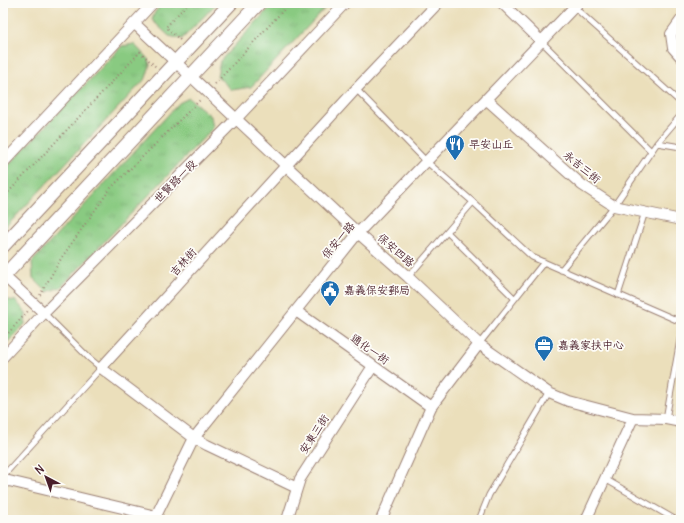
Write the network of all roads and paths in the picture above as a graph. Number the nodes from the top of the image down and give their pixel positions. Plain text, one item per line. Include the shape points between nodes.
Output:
1 (153, 3) edge
2 (188, 3) edge
3 (231, 3) edge
4 (259, 3) edge
5 (290, 3) edge
6 (344, 3) edge
7 (438, 3) edge
8 (502, 3) edge
9 (576, 5) edge
10 (681, 20) edge
11 (134, 23) junction
12 (541, 41) junction
13 (182, 42) dead end
14 (681, 57) edge
15 (175, 62) junction
16 (156, 67) dead end
17 (191, 76) junction
18 (219, 80) dead end
19 (356, 89) junction
20 (486, 99) junction
21 (681, 103) edge
22 (196, 104) dead end
23 (681, 116) edge
24 (236, 119) junction
25 (657, 143) junction
26 (681, 147) edge
27 (651, 151) junction
28 (427, 162) junction
29 (3, 163) edge
30 (286, 166) junction
31 (3, 198) edge
32 (473, 202) junction
33 (614, 206) junction
34 (644, 212) junction
35 (681, 220) edge
36 (447, 232) junction
37 (358, 233) junction
38 (3, 246) edge
39 (544, 262) junction
40 (560, 270) junction
41 (4, 276) edge
42 (408, 277) junction
43 (46, 287) dead end
44 (618, 295) junction
45 (514, 298) junction
46 (296, 311) junction
47 (26, 313) dead end
48 (44, 313) junction
49 (681, 322) edge
50 (681, 334) edge
51 (3, 338) edge
52 (479, 344) junction
53 (3, 357) edge
54 (373, 366) junction
55 (102, 368) junction
56 (549, 393) junction
57 (431, 407) junction
58 (633, 418) junction
59 (666, 419) junction
60 (681, 422) edge
61 (194, 438) junction
62 (3, 476) edge
63 (605, 479) junction
64 (3, 482) edge
65 (297, 488) junction
66 (155, 518) edge
67 (287, 520) edge
68 (381, 520) edge
69 (479, 520) edge
70 (586, 520) edge
71 (676, 520) edge

1 - 11 street
2 - 13 path via 166,27
3 - 15 street
4 - 17 street
5 - 18 path
6 - 24 street, 世賢路一段
7 - 19 street, 吉林街
8 - 12 street
9 - 12 street, 保安一路
9 - 21 lane
10 - 14 street via 671,34 673,48
11 - 15 street, 保安四路
11 - 29 street
12 - 20 street, 保安一路
12 - 27 lane
15 - 17 street, 保安四路
15 - 38 street
16 - 31 path via 140,52
17 - 24 street, 保安四路
17 - 41 street
19 - 28 lane
19 - 30 street, 吉林街
20 - 28 street, 保安一路
20 - 33 street, 永吉三街 via 582,185
22 - 43 path via 110,189 62,257
23 - 25 lane
24 - 30 street, 保安四路
24 - 48 street, 世賢路一段
25 - 26 lane
25 - 27 lane
27 - 33 lane
28 - 32 lane
28 - 37 street, 保安一路
30 - 37 street, 保安四路
30 - 55 street, 吉林街
32 - 36 lane
32 - 39 lane via 532,257
33 - 34 street, 永吉三街
33 - 40 lane
34 - 35 street, 永吉三街
34 - 44 lane
36 - 42 lane
36 - 45 lane
37 - 42 street, 保安四路
37 - 46 street, 保安一路
39 - 40 lane
39 - 45 lane
40 - 44 lane
41 - 48 street
42 - 52 street, 保安四路
44 - 49 lane
45 - 52 lane
46 - 54 street, 通化一街
46 - 61 street, 保安一路
47 - 51 path
48 - 53 street, 世賢路一段
48 - 55 lane
50 - 59 lane
52 - 56 street, 保安四路
52 - 57 street
54 - 57 street, 通化一街
54 - 65 street, 安東三街 via 300,479
55 - 61 street
55 - 62 lane
56 - 58 street, 保安四路 via 568,401
56 - 69 lane via 489,495
57 - 68 street
58 - 59 street, 保安四路
58 - 63 street
59 - 60 street, 保安四路
61 - 65 street
61 - 66 street, 保安一路
63 - 70 street
63 - 71 lane
64 - 66 street via 9,481
65 - 67 street, 安東三街

